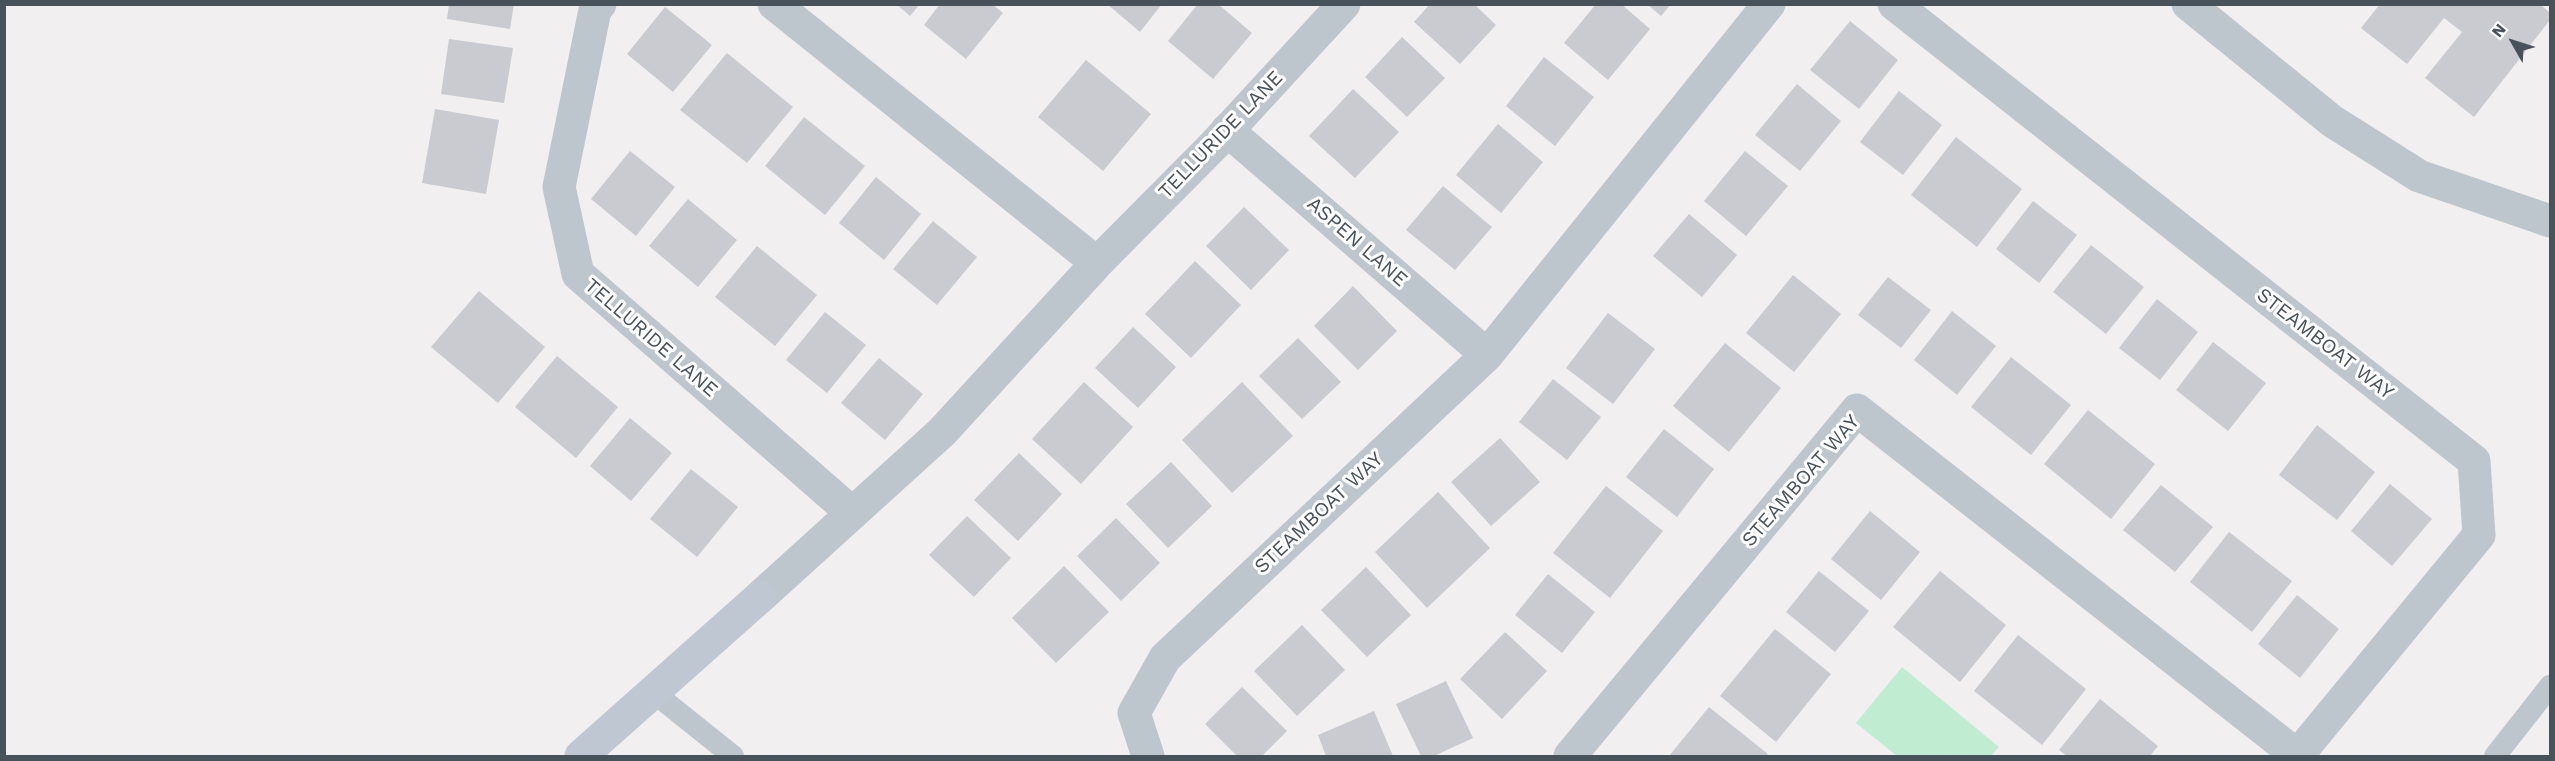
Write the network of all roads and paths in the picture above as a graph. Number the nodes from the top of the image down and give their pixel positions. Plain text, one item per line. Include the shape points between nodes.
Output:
1 (600, 4) edge
2 (774, 4) edge
3 (1769, 4) edge
4 (1894, 4) edge
5 (2188, 4) edge
6 (1343, 5) edge
7 (1227, 130) junction
8 (2550, 220) edge
9 (1096, 263) junction
10 (1487, 355) junction
11 (851, 512) junction
12 (2550, 686) edge
13 (653, 692) junction
14 (581, 756) edge
15 (733, 756) edge
16 (1148, 756) edge
17 (1570, 756) edge
18 (2297, 756) edge
19 (2495, 756) edge

1 - 11 street, TELLURIDE LANE via 595,10 559,187 578,274
2 - 9 street
3 - 10 street, STEAMBOAT WAY
4 - 18 street, STEAMBOAT WAY via 2474,461 2479,534
5 - 8 street via 2332,121 2419,176
6 - 7 street, TELLURIDE LANE
7 - 9 street, TELLURIDE LANE
7 - 10 street, ASPEN LANE
9 - 11 street, TELLURIDE LANE via 942,432
10 - 16 street, STEAMBOAT WAY via 1165,658 1134,713
11 - 13 street, TELLURIDE LANE
12 - 19 lane
13 - 14 street, TELLURIDE LANE
13 - 15 lane
17 - 18 street, STEAMBOAT WAY via 1857,410

